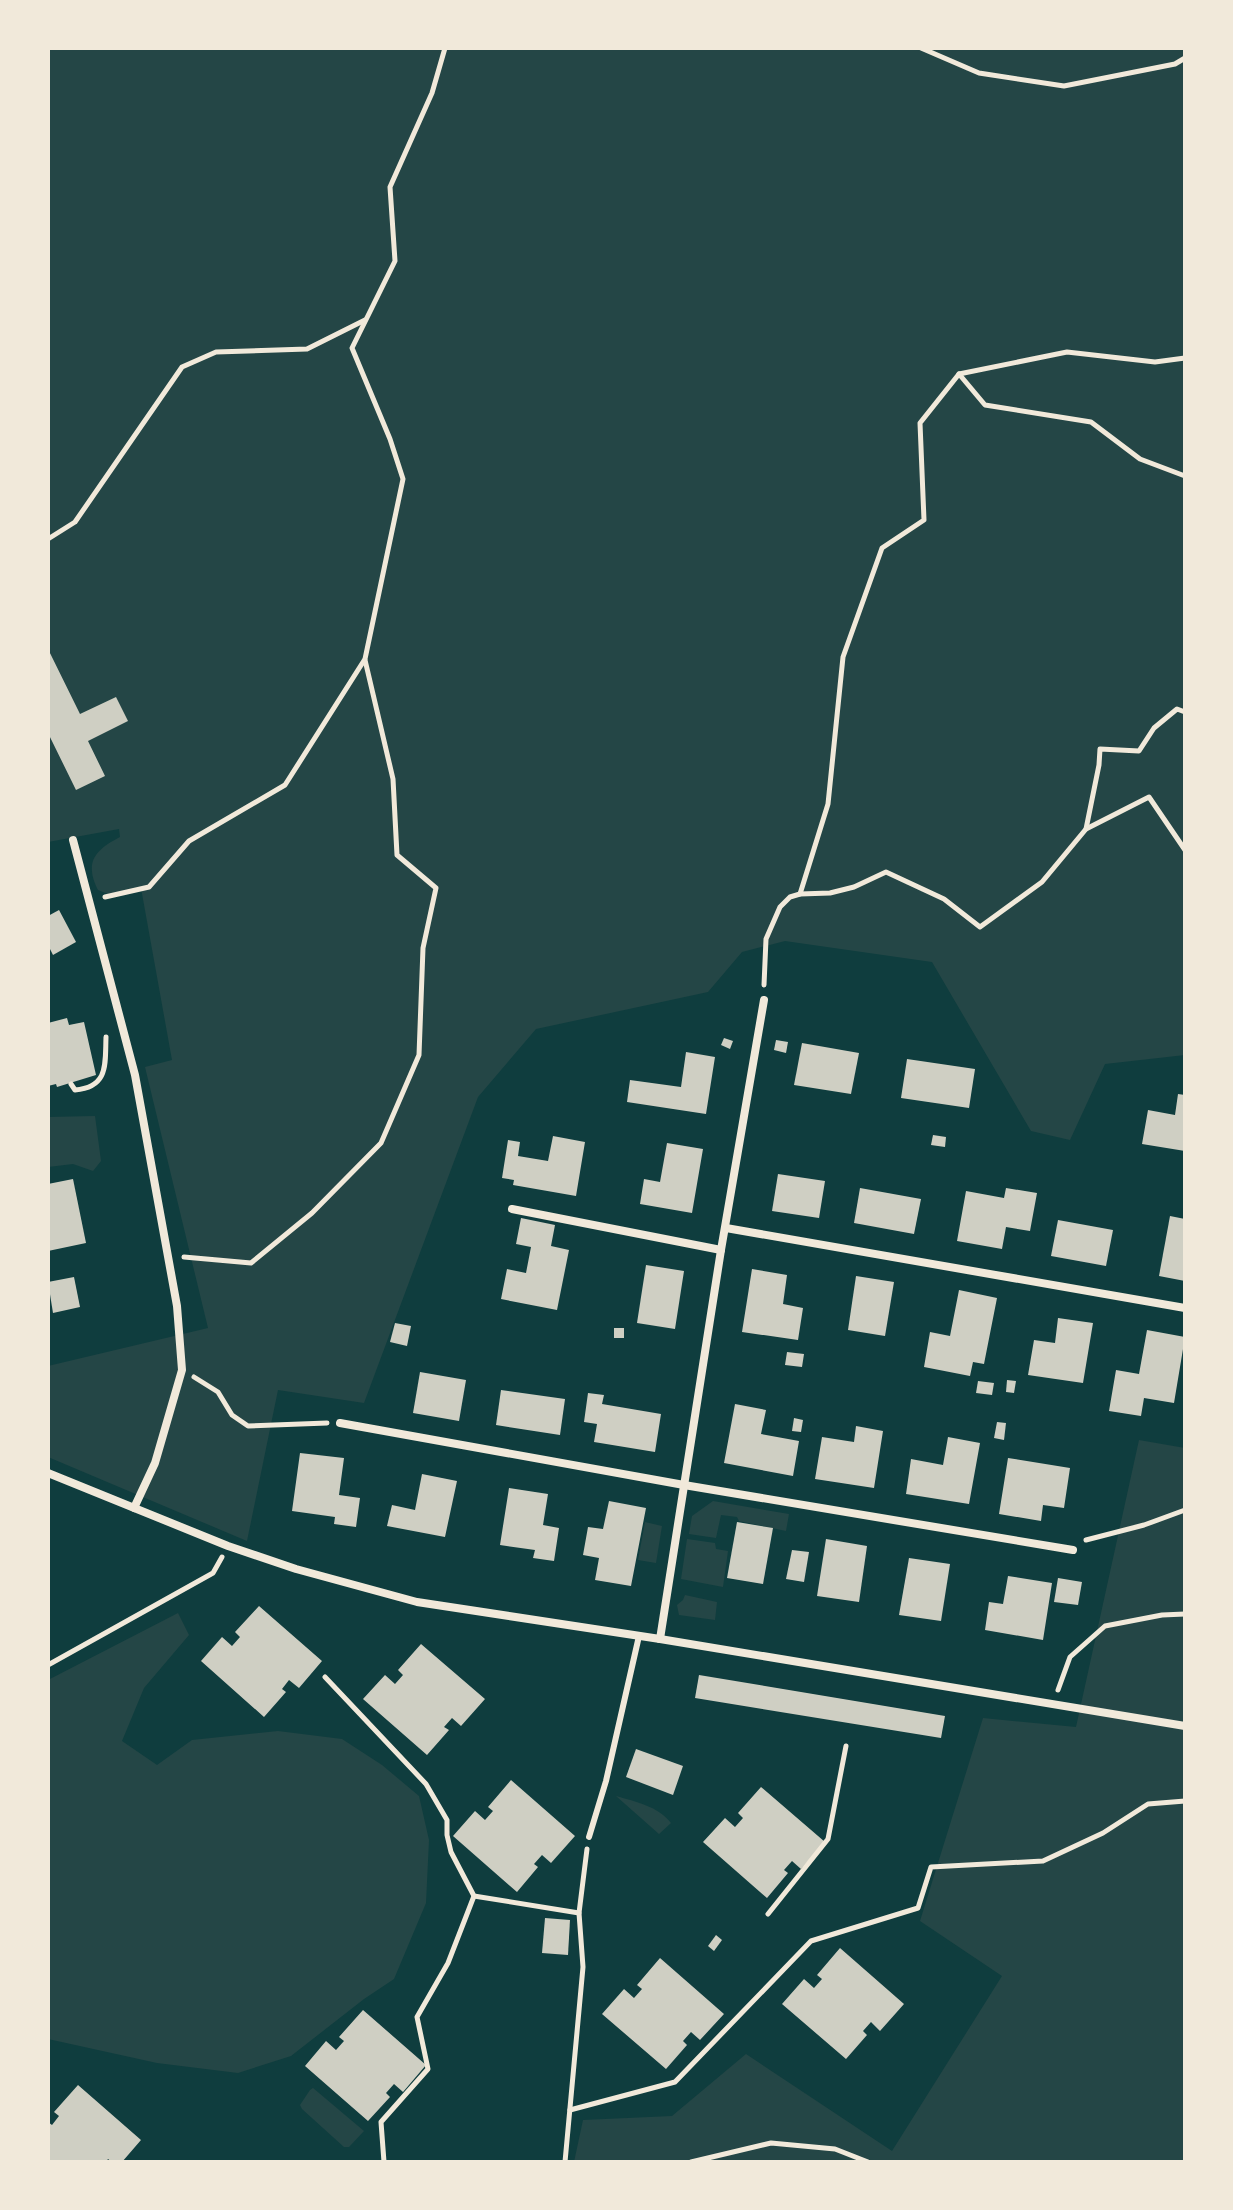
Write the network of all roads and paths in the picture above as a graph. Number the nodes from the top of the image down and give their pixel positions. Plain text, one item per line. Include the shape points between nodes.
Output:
1 (445, 48) edge
2 (921, 48) edge
3 (1185, 58) edge
4 (366, 320) junction
5 (1185, 358) edge
6 (959, 374) junction
7 (1185, 476) edge
8 (48, 539) edge
9 (365, 659) junction
10 (1185, 712) edge
11 (1086, 829) junction
12 (73, 840) dead end
13 (1185, 850) edge
14 (800, 894) junction
15 (89, 902) junction
16 (764, 1000) joint
17 (118, 1010) junction
18 (71, 1084) dead end
19 (512, 1209) dead end
20 (726, 1228) junction
21 (721, 1250) junction
22 (167, 1256) junction
23 (1185, 1308) edge
24 (182, 1370) junction
25 (340, 1423) joint
26 (48, 1473) edge
27 (684, 1485) junction
28 (134, 1508) junction
29 (1185, 1510) edge
30 (228, 1546) junction
31 (1073, 1550) joint
32 (1185, 1614) edge
33 (639, 1636) junction
34 (660, 1639) junction
35 (48, 1665) edge
36 (325, 1677) dead end
37 (1053, 1705) junction
38 (1185, 1726) edge
39 (846, 1746) dead end
40 (1185, 1801) edge
41 (589, 1837) joint
42 (474, 1896) junction
43 (579, 1913) junction
44 (768, 1914) dead end
45 (570, 2110) junction
46 (384, 2162) edge
47 (565, 2162) edge
48 (691, 2162) edge
49 (868, 2162) edge

1 - 4 path via 432,93 390,187 395,261
2 - 3 path via 979,73 1064,86
4 - 8 path via 307,349 216,352 182,367 75,522
4 - 9 path via 352,348 403,479
5 - 6 path via 1155,362 1067,352
6 - 7 path via 985,405 1091,422 1140,459
6 - 14 path via 920,423 924,520 882,548 843,657 828,804
9 - 15 path via 285,785 189,841 149,887
9 - 22 path via 393,779 397,855 436,888 423,948 419,1055 381,1143 312,1213 251,1263
10 - 11 path via 1177,709 1154,728 1139,751 1100,749
11 - 13 path via 1149,797
11 - 14 path via 1042,882 980,927 944,899 886,872 854,887
12 - 15 street
14 - 16 path via 780,907 766,939
15 - 17 street
16 - 20 street
17 - 18 path via 104,1015 106,1058 101,1078 85,1089 75,1090
17 - 22 street
19 - 21 street
20 - 21 street
20 - 23 street
21 - 27 street
22 - 24 street
24 - 25 path via 218,1392 232,1415 248,1426
24 - 28 street via 155,1463
25 - 27 street
26 - 28 street
27 - 31 street
27 - 34 street
28 - 30 street
29 - 31 path via 1094,1536
30 - 33 street via 417,1602
30 - 35 path via 213,1573
32 - 37 path via 1105,1626 1070,1657
33 - 34 street
33 - 41 lane
34 - 37 street
36 - 42 path via 426,1784 447,1820 451,1852
37 - 38 street
39 - 44 path via 828,1839
40 - 45 path via 1148,1804 1103,1833 1043,1861 931,1867 918,1908 811,1941 675,2082
41 - 43 path
42 - 43 path
42 - 46 path via 448,1963 417,2017 428,2069 381,2122
43 - 45 path via 583,1967
45 - 47 path
48 - 49 path via 771,2143 835,2149

